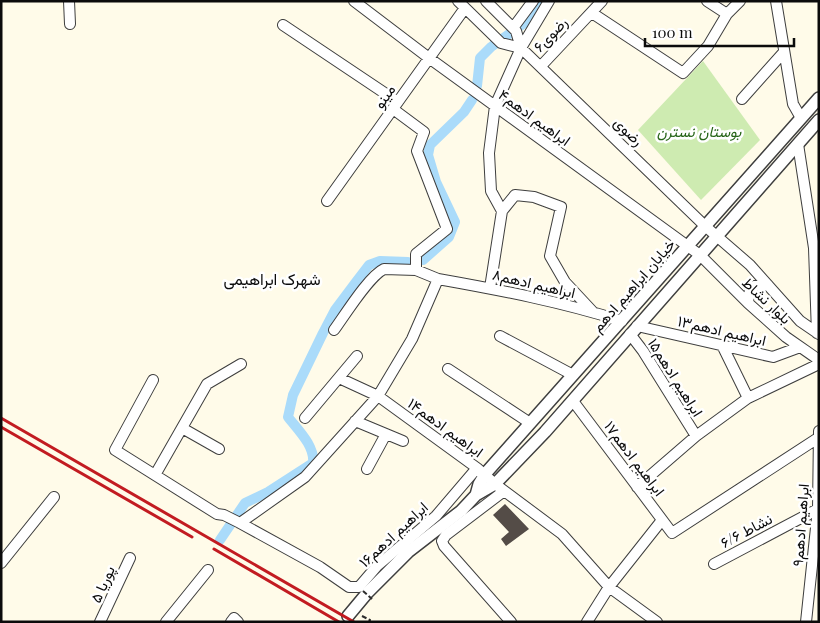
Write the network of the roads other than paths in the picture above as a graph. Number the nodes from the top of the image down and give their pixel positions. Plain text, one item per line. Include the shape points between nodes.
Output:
1 (69, 1) edge
2 (354, 1) edge
3 (486, 1) edge
4 (533, 1) edge
5 (549, 1) edge
6 (602, 1) edge
7 (707, 1) edge
8 (740, 1) edge
9 (776, 1) edge
10 (462, 4) edge
11 (592, 13) junction
12 (728, 14) junction
13 (70, 24) dead end
14 (283, 25) dead end
15 (513, 28) junction
16 (521, 48) junction
17 (783, 53) junction
18 (429, 58) junction
19 (541, 66) junction
20 (819, 98) edge
21 (742, 99) dead end
22 (395, 106) junction
23 (494, 106) junction
24 (801, 118) junction
25 (819, 120) edge
26 (798, 144) junction
27 (327, 201) dead end
28 (502, 212) junction
29 (705, 226) junction
30 (717, 236) junction
31 (687, 246) junction
32 (816, 246) edge
33 (700, 255) junction
34 (416, 270) junction
35 (438, 279) junction
36 (768, 285) junction
37 (490, 288) junction
38 (748, 304) junction
39 (593, 312) junction
40 (622, 321) junction
41 (334, 330) dead end
42 (634, 330) junction
43 (818, 333) edge
44 (500, 336) dead end
45 (722, 345) junction
46 (800, 347) junction
47 (357, 356) dead end
48 (819, 360) edge
49 (242, 364) dead end
50 (819, 364) edge
51 (448, 369) dead end
52 (573, 375) junction
53 (338, 378) junction
54 (153, 380) dead end
55 (378, 396) junction
56 (748, 398) junction
57 (573, 401) junction
58 (305, 418) dead end
59 (355, 420) junction
60 (530, 423) junction
61 (182, 428) junction
62 (819, 431) edge
63 (386, 434) junction
64 (696, 436) junction
65 (818, 438) edge
66 (403, 442) dead end
67 (819, 446) edge
68 (219, 449) dead end
69 (367, 469) dead end
70 (481, 471) junction
71 (155, 476) junction
72 (500, 487) junction
73 (637, 487) junction
74 (476, 495) junction
75 (54, 498) dead end
76 (818, 509) edge
77 (662, 520) junction
78 (240, 523) junction
79 (818, 524) edge
80 (130, 558) dead end
81 (1, 563) edge
82 (714, 564) dead end
83 (208, 570) dead end
84 (815, 571) edge
85 (609, 587) junction
86 (348, 616) dead end
87 (100, 622) edge
88 (166, 622) edge
89 (231, 622) edge
90 (238, 622) edge
91 (511, 622) edge
92 (587, 622) edge
93 (657, 622) edge
94 (806, 622) edge

1 - 13 street
2 - 18 street, ابراهیم ادهم۴
3 - 15 street, رضوی
4 - 15 street
5 - 16 street
6 - 11 street, رضوی۶
7 - 12 street
8 - 12 street
9 - 17 street
10 - 16 street, رضوی via 501,43
10 - 18 street, مینو
11 - 12 street via 683,73 708,46
11 - 19 street, رضوی۶
14 - 22 street
15 - 16 street, رضوی
16 - 19 street, رضوی
16 - 23 street
17 - 21 street
17 - 24 street via 793,104
18 - 22 street, مینو
18 - 23 street, ابراهیم ادهم۴
19 - 29 street, رضوی
20 - 24 street, خیابان ابراهیم ادهم
22 - 27 street, مینو
22 - 34 street via 424,132 416,151 447,230 416,254
23 - 28 street via 491,190
23 - 31 street, ابراهیم ادهم۴
24 - 29 street, خیابان ابراهیم ادهم
25 - 26 street, خیابان ابراهیم ادهم
26 - 30 street, خیابان ابراهیم ادهم
26 - 32 street
28 - 37 street
28 - 39 street via 515,195 534,197 561,207 550,256 565,282
29 - 30 street, رضوی
29 - 31 street, خیابان ابراهیم ادهم
30 - 33 street, خیابان ابراهیم ادهم
30 - 36 street, بلوار نشاط
31 - 33 street, ابراهیم ادهم۴
31 - 40 street, خیابان ابراهیم ادهم
32 - 43 street
33 - 38 street, بلوار نشاط
33 - 42 street, خیابان ابراهیم ادهم
34 - 35 street, ابراهیم ادهم۸
34 - 41 street via 379,271
35 - 37 street, ابراهیم ادهم۸
35 - 55 street via 412,340
36 - 38 street via 754,286
36 - 43 street, بلوار نشاط via 800,321
37 - 39 street, ابراهیم ادهم۸
38 - 46 street, بلوار نشاط
39 - 40 street, ابراهیم ادهم۸
40 - 52 street, خیابان ابراهیم ادهم
42 - 45 street, ابراهیم ادهم۱۳
42 - 57 street, خیابان ابراهیم ادهم
42 - 64 street, ابراهیم ادهم۱۵ via 643,351
44 - 52 street
45 - 46 street, ابراهیم ادهم۱۳ via 773,357
45 - 56 street
46 - 48 street, بلوار نشاط
47 - 53 street
49 - 61 street via 207,384
50 - 56 street
51 - 60 street
52 - 60 street, خیابان ابراهیم ادهم
53 - 55 street, ابراهیم ادهم۱۴
53 - 58 street
54 - 71 street, ابراهیم ادهم۱۶ via 115,450
55 - 59 street
55 - 70 street, ابراهیم ادهم۱۴
56 - 64 street
57 - 72 street, خیابان ابراهیم ادهم
57 - 73 street, ابراهیم ادهم۱۷
59 - 63 street
59 - 78 street via 305,477
60 - 70 street, خیابان ابراهیم ادهم
61 - 68 street
61 - 71 street
62 - 65 street, ابراهیم ادهم۹
63 - 66 street
63 - 69 street
64 - 73 street
65 - 67 street, ابراهیم ادهم۹
65 - 77 street, ابراهیم ادهم۱۷ via 672,534
67 - 76 street, ابراهیم ادهم۹
70 - 72 street, ابراهیم ادهم۱۴
70 - 74 street, خیابان ابراهیم ادهم
70 - 78 street, ابراهیم ادهم۱۶ via 436,516 378,566 359,588 349,587 320,567
71 - 78 street, ابراهیم ادهم۱۶ via 217,514
72 - 74 street, خیابان ابراهیم ادهم
72 - 85 street, ابراهیم ادهم۱۴ via 562,534
72 - 91 street via 442,541
73 - 77 street, ابراهیم ادهم۱۷
74 - 86 street, خیابان ابراهیم ادهم via 461,512 408,552
75 - 81 street
76 - 79 street, ابراهیم ادهم۹
76 - 82 street, نشاط ۶/۶
77 - 85 street
79 - 84 street, ابراهیم ادهم۹
80 - 87 street, پوریا ۵
83 - 88 street
84 - 94 street, ابراهیم ادهم۹
85 - 92 street
85 - 93 street, ابراهیم ادهم۱۴
89 - 90 street via 234,618

